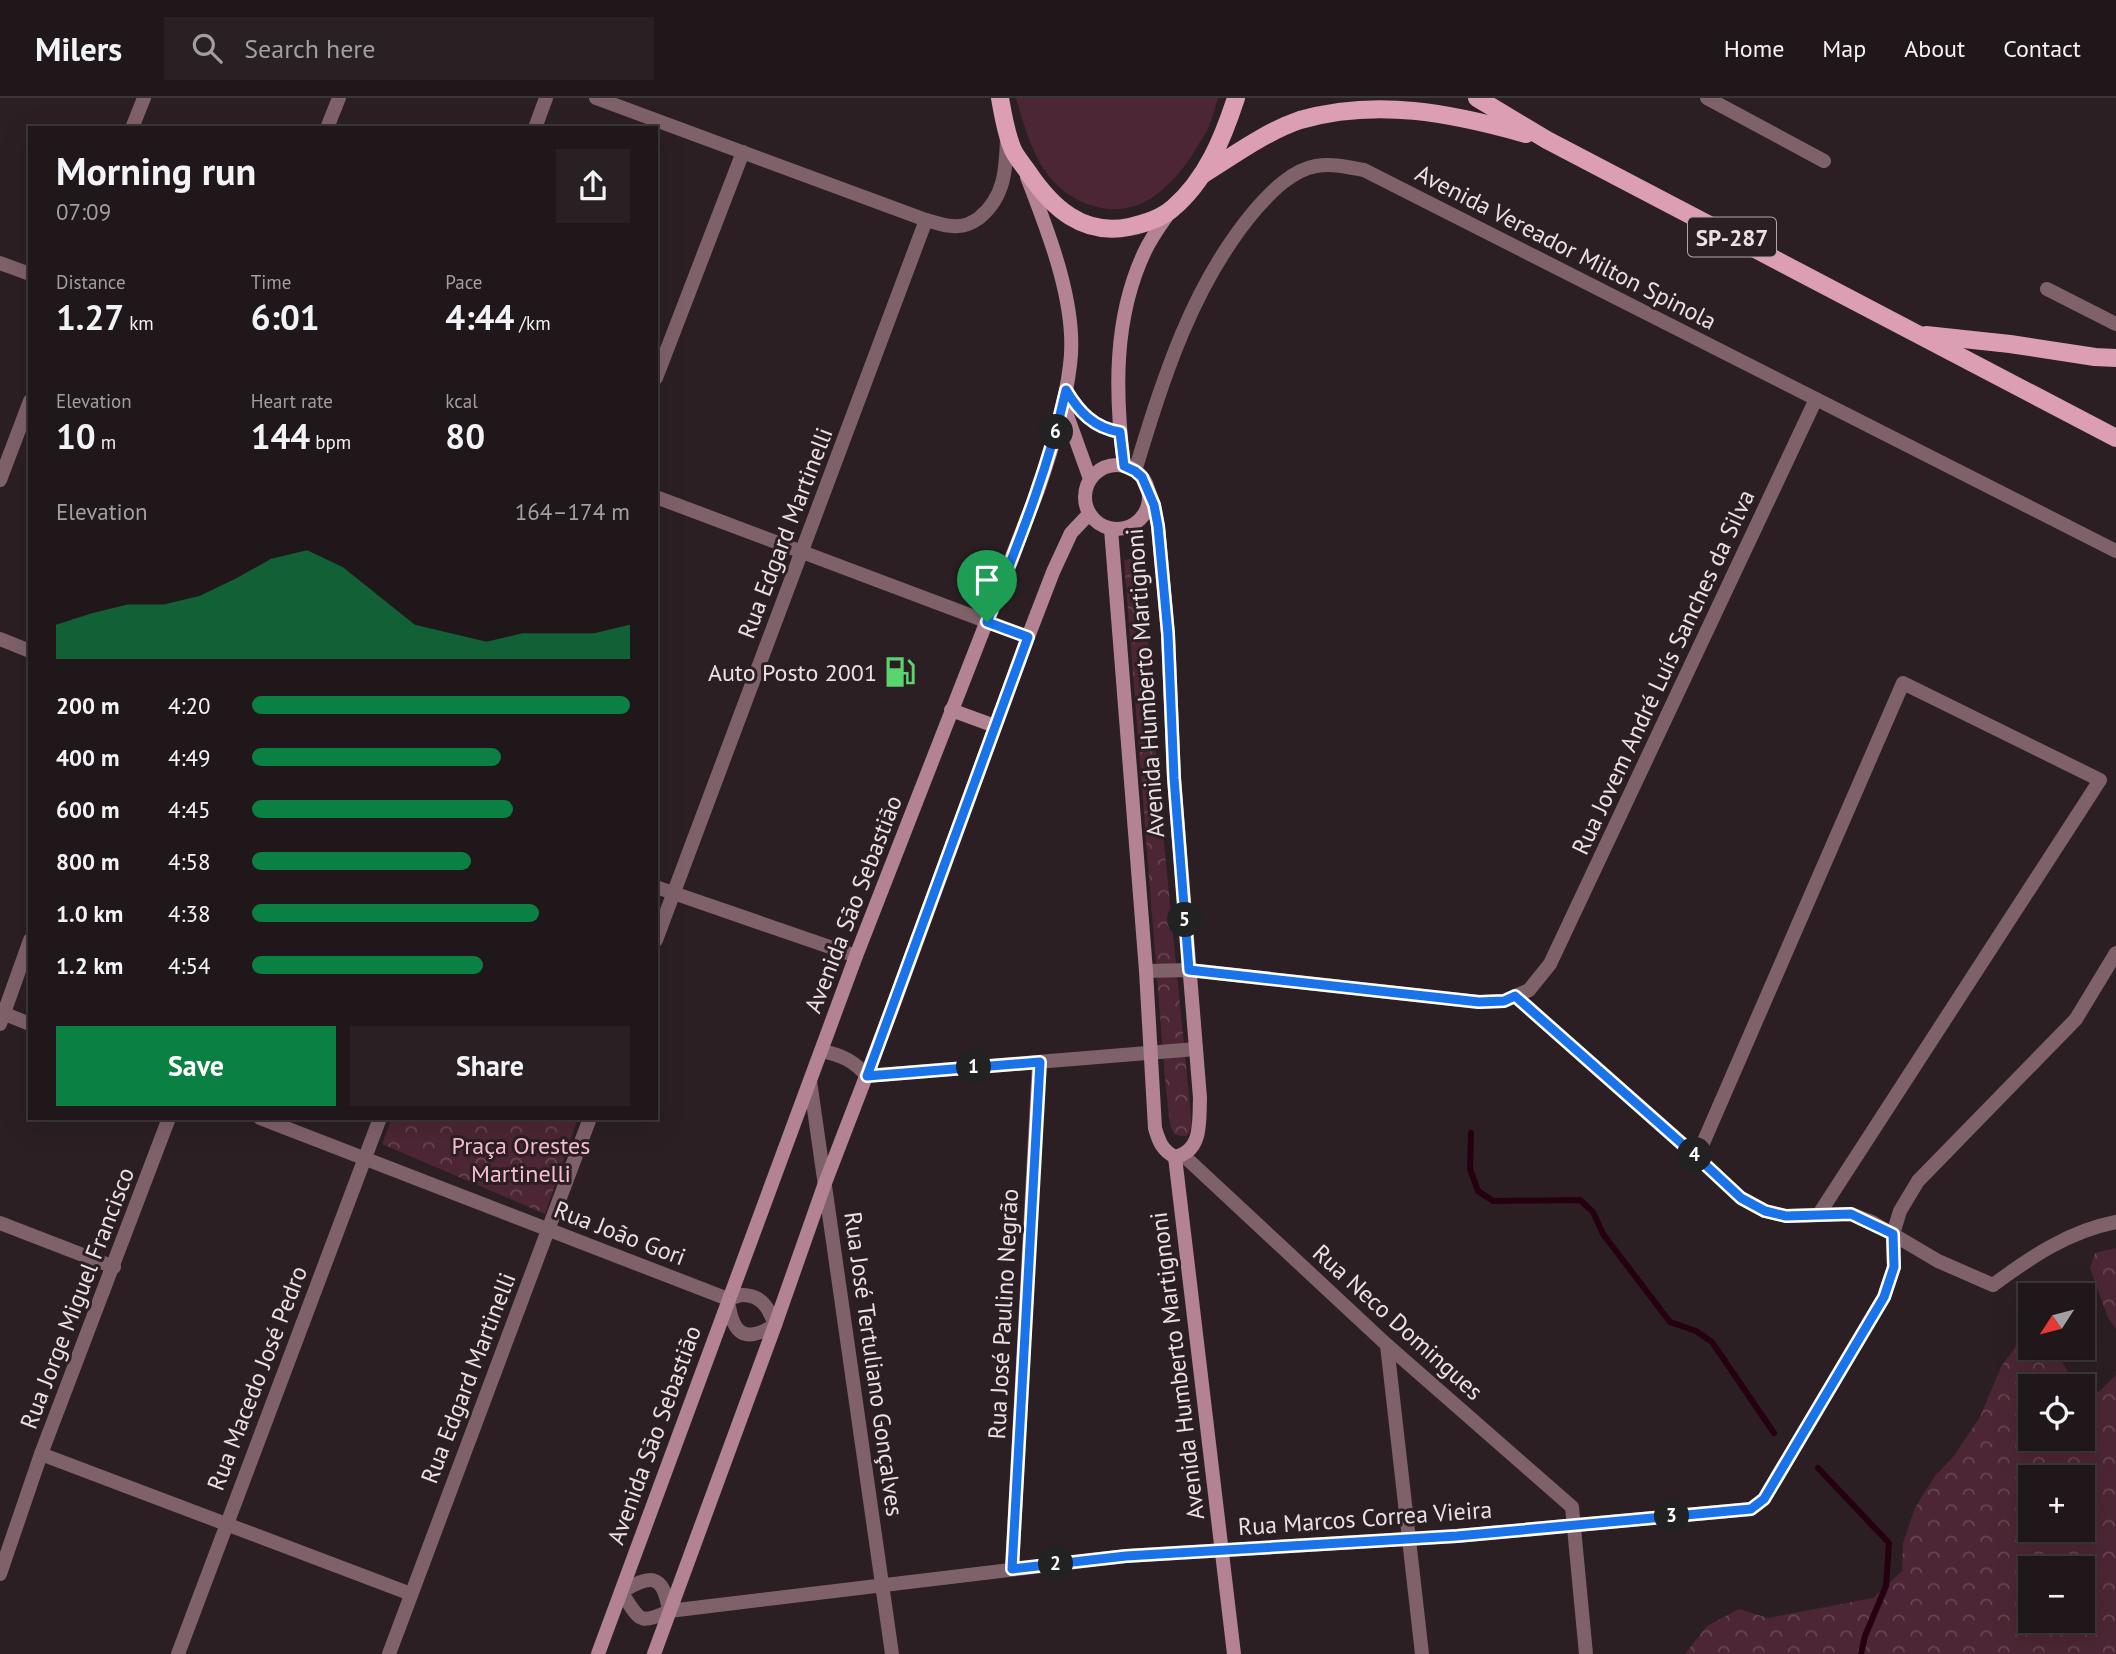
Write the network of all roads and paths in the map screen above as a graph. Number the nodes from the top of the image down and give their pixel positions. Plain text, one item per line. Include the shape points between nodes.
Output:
1 (144, 98) edge
2 (339, 98) edge
3 (546, 98) edge
4 (596, 98) edge
5 (1000, 98) edge
6 (1236, 98) edge
7 (1477, 98) edge
8 (1707, 98) edge
9 (133, 126) edge
10 (328, 126) edge
11 (536, 126) edge
12 (1007, 133) junction
13 (1547, 140) junction
14 (743, 152) junction
15 (1824, 161) dead end
16 (1021, 163) junction
17 (1199, 177) junction
18 (1171, 210) junction
19 (926, 220) junction
20 (0, 263) edge
21 (28, 273) edge
22 (2047, 289) dead end
23 (2116, 324) edge
24 (1916, 334) junction
25 (2116, 358) edge
26 (658, 373) edge
27 (1064, 396) junction
28 (1816, 399) junction
29 (28, 406) edge
30 (1120, 432) junction
31 (2116, 438) edge
32 (1129, 468) junction
33 (1090, 479) junction
34 (0, 480) edge
35 (1148, 489) junction
36 (658, 497) edge
37 (1089, 514) junction
38 (1111, 529) junction
39 (802, 551) junction
40 (2116, 551) edge
41 (987, 622) junction
42 (1028, 637) junction
43 (0, 639) edge
44 (28, 650) edge
45 (951, 710) junction
46 (995, 726) junction
47 (658, 888) edge
48 (674, 894) junction
49 (658, 935) edge
50 (28, 945) edge
51 (2116, 953) edge
52 (856, 956) junction
53 (1189, 970) junction
54 (1146, 971) junction
55 (1515, 996) junction
56 (2, 1015) edge
57 (28, 1023) edge
58 (1196, 1049) junction
59 (821, 1051) junction
60 (1151, 1052) junction
61 (1040, 1062) junction
62 (867, 1076) junction
63 (810, 1081) junction
64 (168, 1120) edge
65 (265, 1120) edge
66 (379, 1120) edge
67 (589, 1120) edge
68 (1179, 1156) junction
69 (1697, 1157) junction
70 (365, 1158) junction
71 (825, 1183) junction
72 (1819, 1214) junction
73 (2116, 1222) edge
74 (0, 1223) edge
75 (548, 1229) junction
76 (1893, 1234) junction
77 (114, 1266) junction
78 (728, 1299) junction
79 (775, 1325) junction
80 (1387, 1345) junction
81 (41, 1454) junction
82 (226, 1524) junction
83 (1572, 1526) junction
84 (1409, 1539) junction
85 (1221, 1550) junction
86 (1012, 1569) junction
87 (0, 1574) edge
88 (882, 1585) junction
89 (621, 1592) junction
90 (411, 1594) junction
91 (669, 1611) junction
92 (178, 1654) edge
93 (389, 1654) edge
94 (598, 1654) edge
95 (653, 1654) edge
96 (892, 1654) edge
97 (1234, 1654) edge
98 (1422, 1654) edge
99 (1586, 1654) edge

1 - 9 street
2 - 10 street
3 - 11 street
4 - 14 street
5 - 12 main road
6 - 17 main road via 1221,142
7 - 13 main road, SP-287
8 - 15 street
12 - 16 main road
12 - 19 street via 1002,190 988,210 962,226
13 - 17 main road, SP-287 via 1457,115 1387,106 1335,111 1259,139
13 - 24 main road, SP-287
14 - 19 street
14 - 26 street
16 - 18 main road via 1054,205 1094,227 1115,230
16 - 27 main road, Avenida São Sebastião via 1064,286 1071,362
17 - 18 main road
18 - 30 main road via 1146,249 1130,291 1119,352
19 - 39 street, Rua Edgard Martinelli
20 - 21 street
22 - 23 street
24 - 25 main road
24 - 31 main road, SP-287
27 - 30 main road via 1090,421
27 - 33 main road
27 - 41 main road, Avenida São Sebastião via 1053,446
28 - 32 street, Avenida Vereador Milton Spinola via 1364,170 1315,166 1292,176 1268,195 1210,275 1178,342
28 - 40 street, Avenida Vereador Milton Spinola
28 - 55 street, Rua Jovem André Luís Sanches da Silva via 1550,964 1530,990
29 - 34 street
30 - 32 main road
32 - 33 main road via 1104,468
32 - 35 main road via 1142,477
33 - 37 main road via 1085,495
35 - 38 main road via 1142,518 1124,529
35 - 53 main road, Avenida Humberto Martignoni via 1158,526 1168,634
36 - 39 street
37 - 38 main road
37 - 42 main road via 1071,533
38 - 54 main road, Avenida Humberto Martignoni
39 - 41 street
39 - 48 street, Rua Edgard Martinelli
41 - 42 street
41 - 45 main road, Avenida São Sebastião
42 - 46 main road
43 - 44 street
45 - 46 main road
45 - 52 main road, Avenida São Sebastião
46 - 62 main road
47 - 48 street
48 - 49 street, Rua Edgard Martinelli
48 - 52 street
50 - 56 street
51 - 76 street via 2077,1019 1918,1181
52 - 59 main road, Avenida São Sebastião
53 - 54 street
53 - 55 street via 1479,1002
53 - 58 main road, Avenida Humberto Martignoni
54 - 60 main road, Avenida Humberto Martignoni
55 - 69 street
56 - 57 street
58 - 60 street
58 - 68 main road, Avenida Humberto Martignoni via 1197,1139 1190,1151
59 - 62 street via 849,1059
59 - 63 main road, Avenida São Sebastião
60 - 61 street
60 - 68 main road, Avenida Humberto Martignoni via 1154,1128 1165,1152
61 - 62 street
61 - 86 street, Rua José Paulino Negrão
62 - 71 main road
63 - 71 street, Rua José Tertuliano Gonçalves
63 - 78 main road, Avenida São Sebastião
64 - 77 street, Rua Jorge Miguel Francisco
65 - 70 street, Rua João Gori
66 - 70 street, Rua Macedo José Pedro
67 - 75 street, Rua Edgard Martinelli
68 - 80 street, Rua Neco Domingues
68 - 85 main road, Avenida Humberto Martignoni
69 - 72 street via 1741,1198 1765,1211 1786,1216
69 - 72 street via 1903,683 2100,779
70 - 75 street, Rua João Gori
70 - 82 street, Rua Macedo José Pedro
71 - 79 main road
71 - 88 street, Rua José Tertuliano Gonçalves
72 - 76 street via 1851,1214
73 - 76 street via 2054,1244 1993,1285 1938,1261
74 - 77 street
75 - 78 street, Rua João Gori
75 - 90 street, Rua Edgard Martinelli
76 - 83 street, Rua Marcos Correa Vieira via 1894,1267 1884,1297 1764,1499 1751,1509
77 - 81 street, Rua Jorge Miguel Francisco
78 - 79 street via 758,1298
78 - 79 street via 730,1315 741,1333 757,1335
78 - 89 main road, Avenida São Sebastião
79 - 91 main road
80 - 83 street, Rua Neco Domingues via 1572,1507
80 - 84 street
81 - 82 street
81 - 87 street, Rua Jorge Miguel Francisco
82 - 90 street
82 - 92 street, Rua Macedo José Pedro
83 - 84 street, Rua Marcos Correa Vieira
83 - 99 street, Rua Neco Domingues
84 - 85 street, Rua Marcos Correa Vieira
84 - 98 street
85 - 86 street, Rua Marcos Correa Vieira
85 - 97 main road, Avenida Humberto Martignoni
86 - 88 street, Rua Marcos Correa Vieira
88 - 91 street, Rua Marcos Correa Vieira
88 - 96 street, Rua José Tertuliano Gonçalves
89 - 91 street, Rua Marcos Correa Vieira via 644,1620
89 - 91 street via 651,1579 666,1592
89 - 94 main road, Avenida São Sebastião
90 - 93 street, Rua Edgard Martinelli
91 - 95 main road

